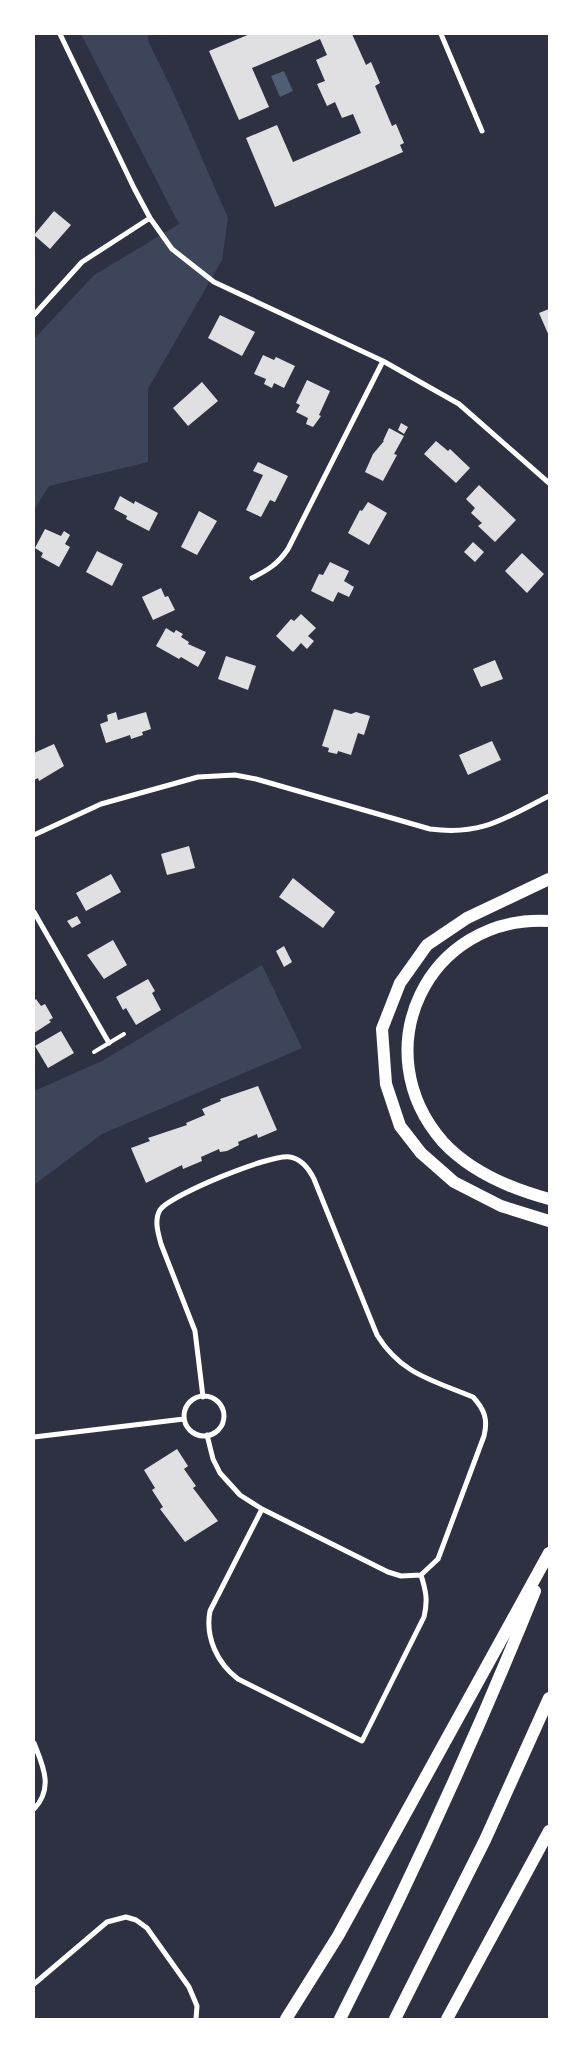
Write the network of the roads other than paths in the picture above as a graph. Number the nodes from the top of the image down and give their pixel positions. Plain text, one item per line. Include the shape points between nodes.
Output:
1 (60, 34) edge
2 (441, 34) edge
3 (482, 131) dead end
4 (150, 218) junction
5 (34, 315) edge
6 (383, 361) junction
7 (549, 483) edge
8 (252, 578) dead end
9 (549, 796) edge
10 (34, 834) edge
11 (549, 879) edge
12 (34, 912) edge
13 (549, 922) edge
14 (124, 1034) dead end
15 (109, 1043) junction
16 (94, 1052) dead end
17 (549, 1199) edge
18 (549, 1221) edge
19 (203, 1397) junction
20 (184, 1419) junction
21 (207, 1435) junction
22 (34, 1437) edge
23 (262, 1509) junction
24 (549, 1555) edge
25 (421, 1575) junction
26 (549, 1698) edge
27 (34, 1743) edge
28 (34, 1809) edge
29 (549, 1831) edge
30 (34, 1984) edge
31 (196, 2019) edge
32 (286, 2019) edge
33 (340, 2019) edge
34 (395, 2019) edge
35 (447, 2019) edge

1 - 4 street
2 - 3 street
4 - 5 street via 82,262
4 - 6 street via 172,249 214,282
6 - 7 street via 459,404
6 - 8 street via 280,562
9 - 10 street via 494,824 452,832 256,779 217,774 101,804
11 - 18 main road via 467,918 427,944 400,983 382,1029 386,1084 400,1126 421,1153 454,1182 502,1206
12 - 15 street
13 - 17 main road via 536,921 493,929 456,948 423,987 408,1035 408,1057 416,1097 444,1142 477,1169 504,1183
14 - 15 lane
15 - 16 lane
19 - 20 street via 189,1403
19 - 21 street via 219,1403 224,1415 220,1429
19 - 25 street via 195,1332 157,1230 160,1211 176,1197 269,1158 289,1156 308,1168 385,1348 403,1366 473,1398 485,1415 484,1436 444,1549 438,1560
20 - 21 street via 194,1433
20 - 22 street
21 - 23 street via 220,1473 233,1488
23 - 25 street via 388,1572 402,1576
23 - 25 street via 210,1611 210,1634 221,1664 238,1679 362,1741 424,1617 428,1602
24 - 32 main road via 338,1936
24 - 33 main road via 472,1742
26 - 34 main road via 468,1874
27 - 28 street via 46,1781 41,1800
29 - 35 main road
30 - 31 street via 107,1922 126,1917 147,1928 189,1987 197,2006

